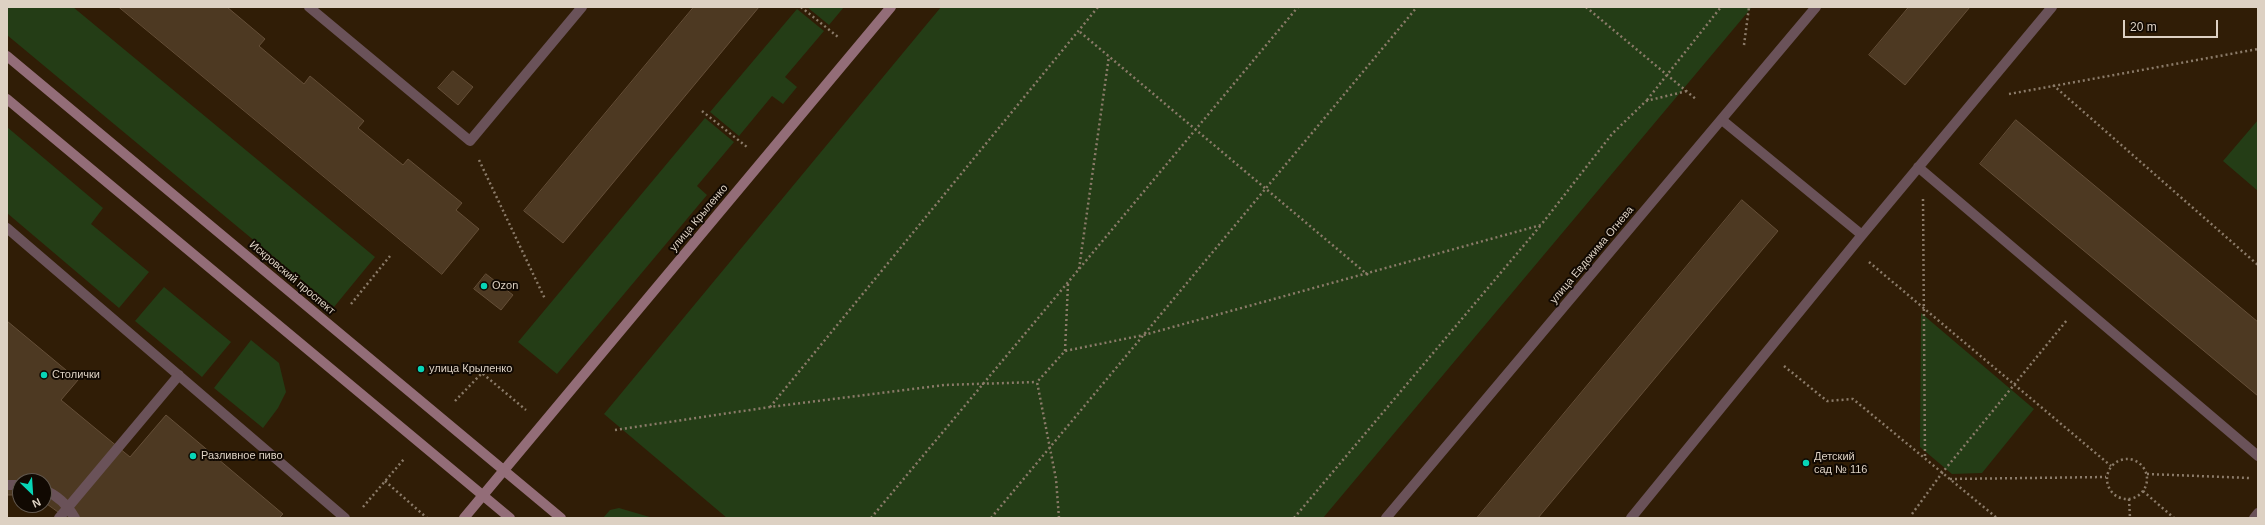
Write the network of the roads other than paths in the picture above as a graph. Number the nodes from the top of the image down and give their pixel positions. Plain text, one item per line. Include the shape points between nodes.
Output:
1 (309, 7) edge
2 (582, 7) edge
3 (891, 7) edge
4 (1816, 7) edge
5 (2052, 7) edge
6 (7, 56) edge
7 (7, 99) edge
8 (1722, 120) junction
9 (1918, 167) junction
10 (7, 228) edge
11 (1862, 235) junction
12 (179, 375) junction
13 (2258, 456) edge
14 (504, 470) junction
15 (52, 494) edge
16 (483, 496) junction
17 (2258, 513) edge
18 (59, 518) edge
19 (75, 518) edge
20 (345, 518) edge
21 (464, 518) edge
22 (510, 518) edge
23 (561, 518) edge
24 (1386, 518) edge
25 (1631, 518) edge
26 (2254, 518) edge

1 - 2 street via 470,141
3 - 14 street, улица Крыленко
4 - 8 street, улица Евдокима Огнева
5 - 9 street
6 - 14 street, Искровский проспект
7 - 16 street
8 - 11 street
8 - 24 street, улица Евдокима Огнева
9 - 11 street
9 - 13 street
10 - 12 street
11 - 25 street
12 - 18 street
12 - 20 street
14 - 16 street, улица Крыленко
14 - 23 street, Искровский проспект
15 - 19 street
16 - 21 street, улица Крыленко
16 - 22 street
17 - 26 street

